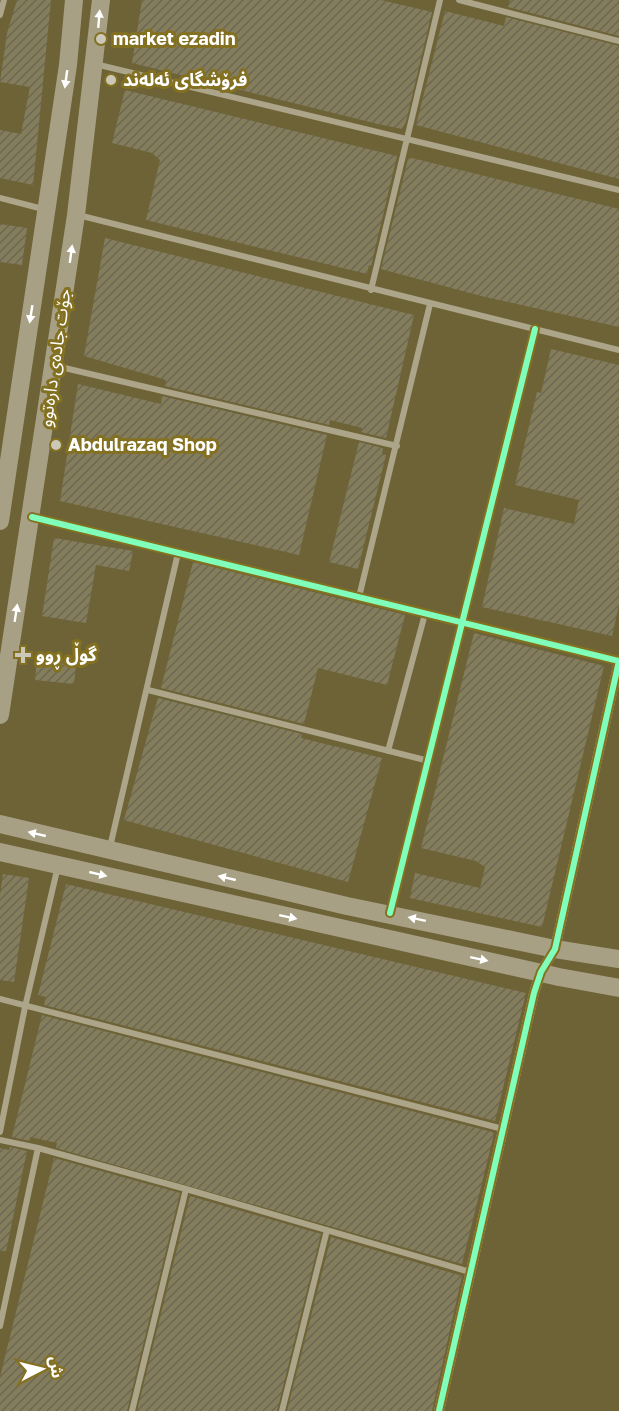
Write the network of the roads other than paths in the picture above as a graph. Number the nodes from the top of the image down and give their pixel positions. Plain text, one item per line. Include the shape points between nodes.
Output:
1 (4, 0) edge
2 (74, 0) edge
3 (101, 0) edge
4 (440, 0) edge
5 (459, 0) edge
6 (0, 15) edge
7 (619, 41) edge
8 (95, 64) junction
9 (408, 138) junction
10 (619, 190) edge
11 (0, 198) edge
12 (47, 210) junction
13 (76, 214) junction
14 (371, 290) junction
15 (430, 304) junction
16 (535, 329) junction
17 (619, 350) edge
18 (54, 366) junction
19 (397, 446) junction
20 (0, 517) edge
21 (32, 517) junction
22 (178, 553) junction
23 (359, 597) junction
24 (425, 614) junction
25 (460, 622) junction
26 (619, 661) edge
27 (147, 690) junction
28 (0, 715) edge
29 (388, 751) junction
30 (429, 761) junction
31 (0, 824) edge
32 (109, 850) junction
33 (0, 852) edge
34 (58, 865) junction
35 (390, 913) junction
36 (555, 949) junction
37 (619, 959) edge
38 (541, 972) junction
39 (619, 988) edge
40 (0, 999) edge
41 (25, 1007) junction
42 (503, 1129) junction
43 (0, 1132) edge
44 (0, 1140) edge
45 (38, 1148) junction
46 (186, 1189) junction
47 (327, 1230) junction
48 (470, 1272) junction
49 (0, 1326) edge
50 (132, 1411) edge
51 (282, 1411) edge
52 (439, 1411) edge

1 - 6 street
2 -> 12 main road, جۆت جادەی دارەتوو
8 -> 3 main road, جۆت جادەی دارەتوو
4 - 9 street
5 - 7 street
8 - 9 street
8 - 13 main road, جۆت جادەی دارەتوو
9 - 10 street
9 - 14 street
11 - 12 street
12 -> 20 main road, جۆت جادەی دارەتوو
13 - 14 street
18 -> 13 main road, جۆت جادەی دارەتوو
14 - 15 street
15 - 16 street
15 - 19 street
16 - 17 street
16 - 25 street
18 - 19 street
18 - 21 main road, جۆت جادەی دارەتوو
19 - 23 street
21 - 22 street
28 -> 21 main road, جۆت جادەی دارەتوو
22 - 23 street
22 - 27 street
23 - 24 street
24 - 25 street
24 - 29 street
25 - 26 street
25 - 30 street
26 - 36 street
27 - 29 street
27 - 32 street
29 - 30 street
30 - 35 street
32 -> 31 main road
35 -> 32 main road
33 - 34 main road
34 -> 38 main road
34 - 41 street
36 -> 35 main road
36 - 37 main road
36 - 38 street
38 - 39 main road
38 - 42 street
40 - 41 street
41 - 42 street
41 - 43 street
42 - 48 street
44 - 45 street
45 - 46 street
45 - 49 street
46 - 47 street
46 - 50 street
47 - 48 street
47 - 51 street
48 - 52 street

